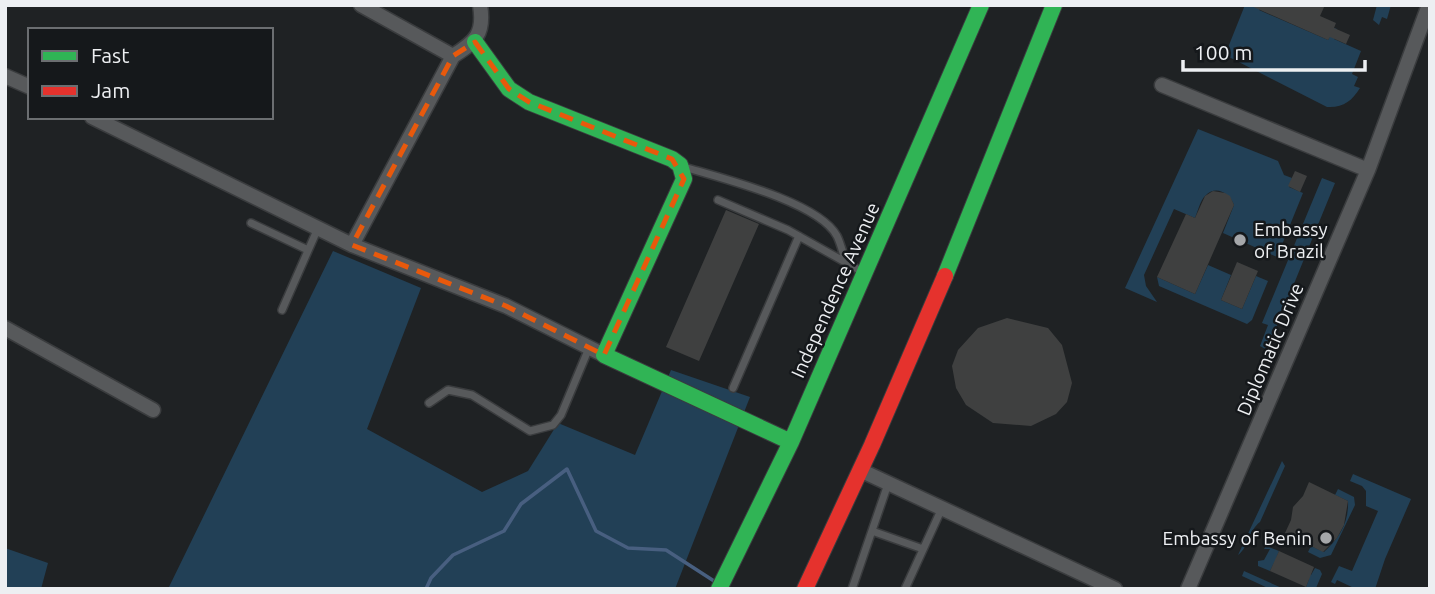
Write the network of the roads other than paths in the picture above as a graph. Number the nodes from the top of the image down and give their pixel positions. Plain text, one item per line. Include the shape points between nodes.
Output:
1 (361, 5) edge
2 (481, 5) edge
3 (981, 5) edge
4 (1054, 5) edge
5 (1429, 5) edge
6 (475, 42) junction
7 (453, 55) junction
8 (5, 76) edge
9 (1162, 85) dead end
10 (28, 86) edge
11 (96, 119) edge
12 (680, 165) junction
13 (1368, 170) junction
14 (718, 200) dead end
15 (251, 223) dead end
16 (318, 228) junction
17 (799, 236) junction
18 (352, 245) junction
19 (308, 250) junction
20 (846, 262) junction
21 (865, 273) junction
22 (282, 310) dead end
23 (5, 328) edge
24 (597, 351) junction
25 (733, 388) dead end
26 (429, 403) dead end
27 (153, 410) dead end
28 (791, 442) junction
29 (862, 471) junction
30 (888, 483) junction
31 (942, 508) junction
32 (872, 531) junction
33 (923, 549) junction
34 (719, 589) edge
35 (805, 589) edge
36 (852, 589) edge
37 (905, 589) edge
38 (1115, 589) edge
39 (1188, 589) edge

1 - 7 street
2 - 6 street via 483,19
3 - 21 main road, Independence Avenue
4 - 29 main road via 979,197
5 - 13 street, Diplomatic Drive
6 - 7 street
6 - 12 main road via 509,89 529,102
7 - 18 street
8 - 10 street
9 - 13 street
11 - 16 street
12 - 20 lane via 819,216 837,234
12 - 24 main road via 684,179
13 - 39 street, Diplomatic Drive
14 - 17 lane
15 - 19 lane
16 - 18 street
16 - 19 lane
17 - 20 lane
17 - 25 lane
18 - 24 street via 506,306
19 - 22 lane
20 - 21 lane
21 - 28 main road, Independence Avenue
23 - 27 street
24 - 26 lane via 553,425 530,431 472,395 448,390
24 - 28 main road
28 - 34 main road, Independence Avenue
29 - 30 street
29 - 35 main road
30 - 31 street
30 - 32 lane
31 - 33 lane
31 - 38 street
32 - 33 lane
32 - 36 lane
33 - 37 lane

